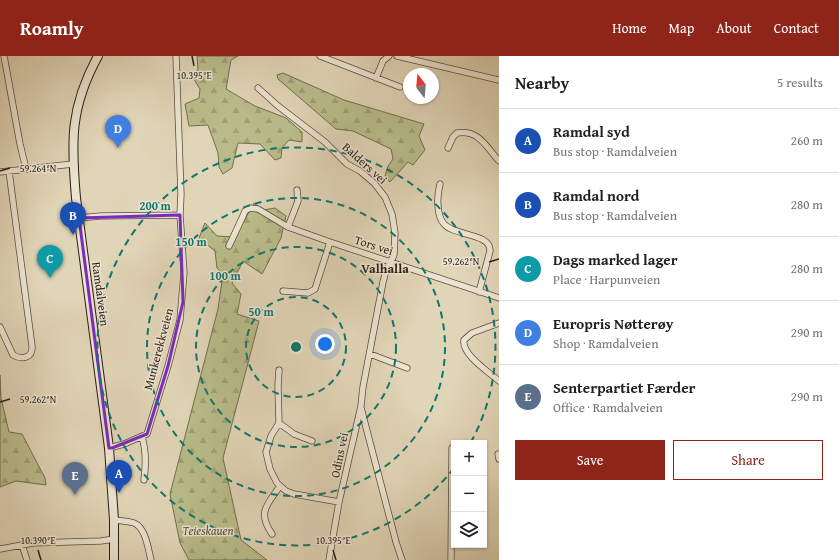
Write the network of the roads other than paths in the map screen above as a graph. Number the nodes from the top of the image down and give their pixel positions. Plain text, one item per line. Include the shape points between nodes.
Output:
1 (4, 56) edge
2 (98, 56) edge
3 (176, 56) edge
4 (320, 56) edge
5 (389, 56) edge
6 (397, 56) edge
7 (413, 58) edge
8 (376, 78) junction
9 (499, 80) edge
10 (258, 88) dead end
11 (400, 88) dead end
12 (448, 148) dead end
13 (499, 161) edge
14 (73, 164) junction
15 (26, 169) junction
16 (9, 171) junction
17 (0, 172) edge
18 (440, 184) dead end
19 (297, 190) dead end
20 (180, 214) junction
21 (79, 218) junction
22 (288, 227) junction
23 (330, 242) junction
24 (228, 246) dead end
25 (391, 262) junction
26 (284, 291) dead end
27 (479, 292) junction
28 (499, 298) edge
29 (499, 323) edge
30 (0, 327) edge
31 (370, 354) junction
32 (408, 368) dead end
33 (279, 370) dead end
34 (499, 381) edge
35 (361, 406) junction
36 (279, 423) junction
37 (142, 437) junction
38 (312, 441) dead end
39 (109, 448) junction
40 (452, 476) edge
41 (144, 480) dead end
42 (280, 486) junction
43 (339, 502) junction
44 (114, 520) junction
45 (272, 534) dead end
46 (114, 539) junction
47 (22, 545) junction
48 (0, 549) edge
49 (27, 560) edge
50 (114, 560) edge
51 (151, 560) edge
52 (329, 560) edge
53 (402, 560) edge
54 (452, 560) edge

1 - 15 street
2 - 14 main road, Ramdalveien via 77,106
3 - 20 street, Munkerekkveien via 182,194
4 - 8 street
5 - 8 street via 383,61
6 - 7 street
7 - 9 street
8 - 11 street
10 - 25 street, Balders vei via 325,142 347,164 374,183 385,197 392,214 395,233
12 - 13 street via 457,133 467,133 480,138
14 - 15 street
14 - 21 main road, Ramdalveien
15 - 16 street
16 - 17 street
16 - 30 street via 32,346 31,355 17,358 13,355
18 - 27 street via 438,205 444,225 482,239 489,246 490,251
19 - 22 street via 298,201
20 - 21 street
20 - 37 street, Munkerekkveien via 184,273 180,320 148,431
21 - 39 main road, Ramdalveien
22 - 23 street, Tors vei
22 - 24 street, Tors vei via 258,209 250,208 245,211
23 - 25 street, Tors vei
23 - 26 street via 315,289 308,293
25 - 27 street, Tors vei
25 - 31 street, Odins vei via 383,282
27 - 28 street, Tors vei
29 - 34 street via 466,336 463,342 466,351
31 - 32 street
31 - 35 street, Odins vei
33 - 36 street
35 - 43 street, Odins vei
35 - 53 street
36 - 38 street via 294,434
36 - 42 street via 266,452 270,469
37 - 39 street
37 - 41 street
39 - 44 main road, Ramdalveien
40 - 54 street
42 - 43 street via 294,494
42 - 45 street via 265,509 264,521
43 - 52 street, Odins vei
44 - 46 main road, Ramdalveien
44 - 51 street via 134,523 140,528
46 - 47 street
46 - 50 main road
47 - 48 street
47 - 49 street

